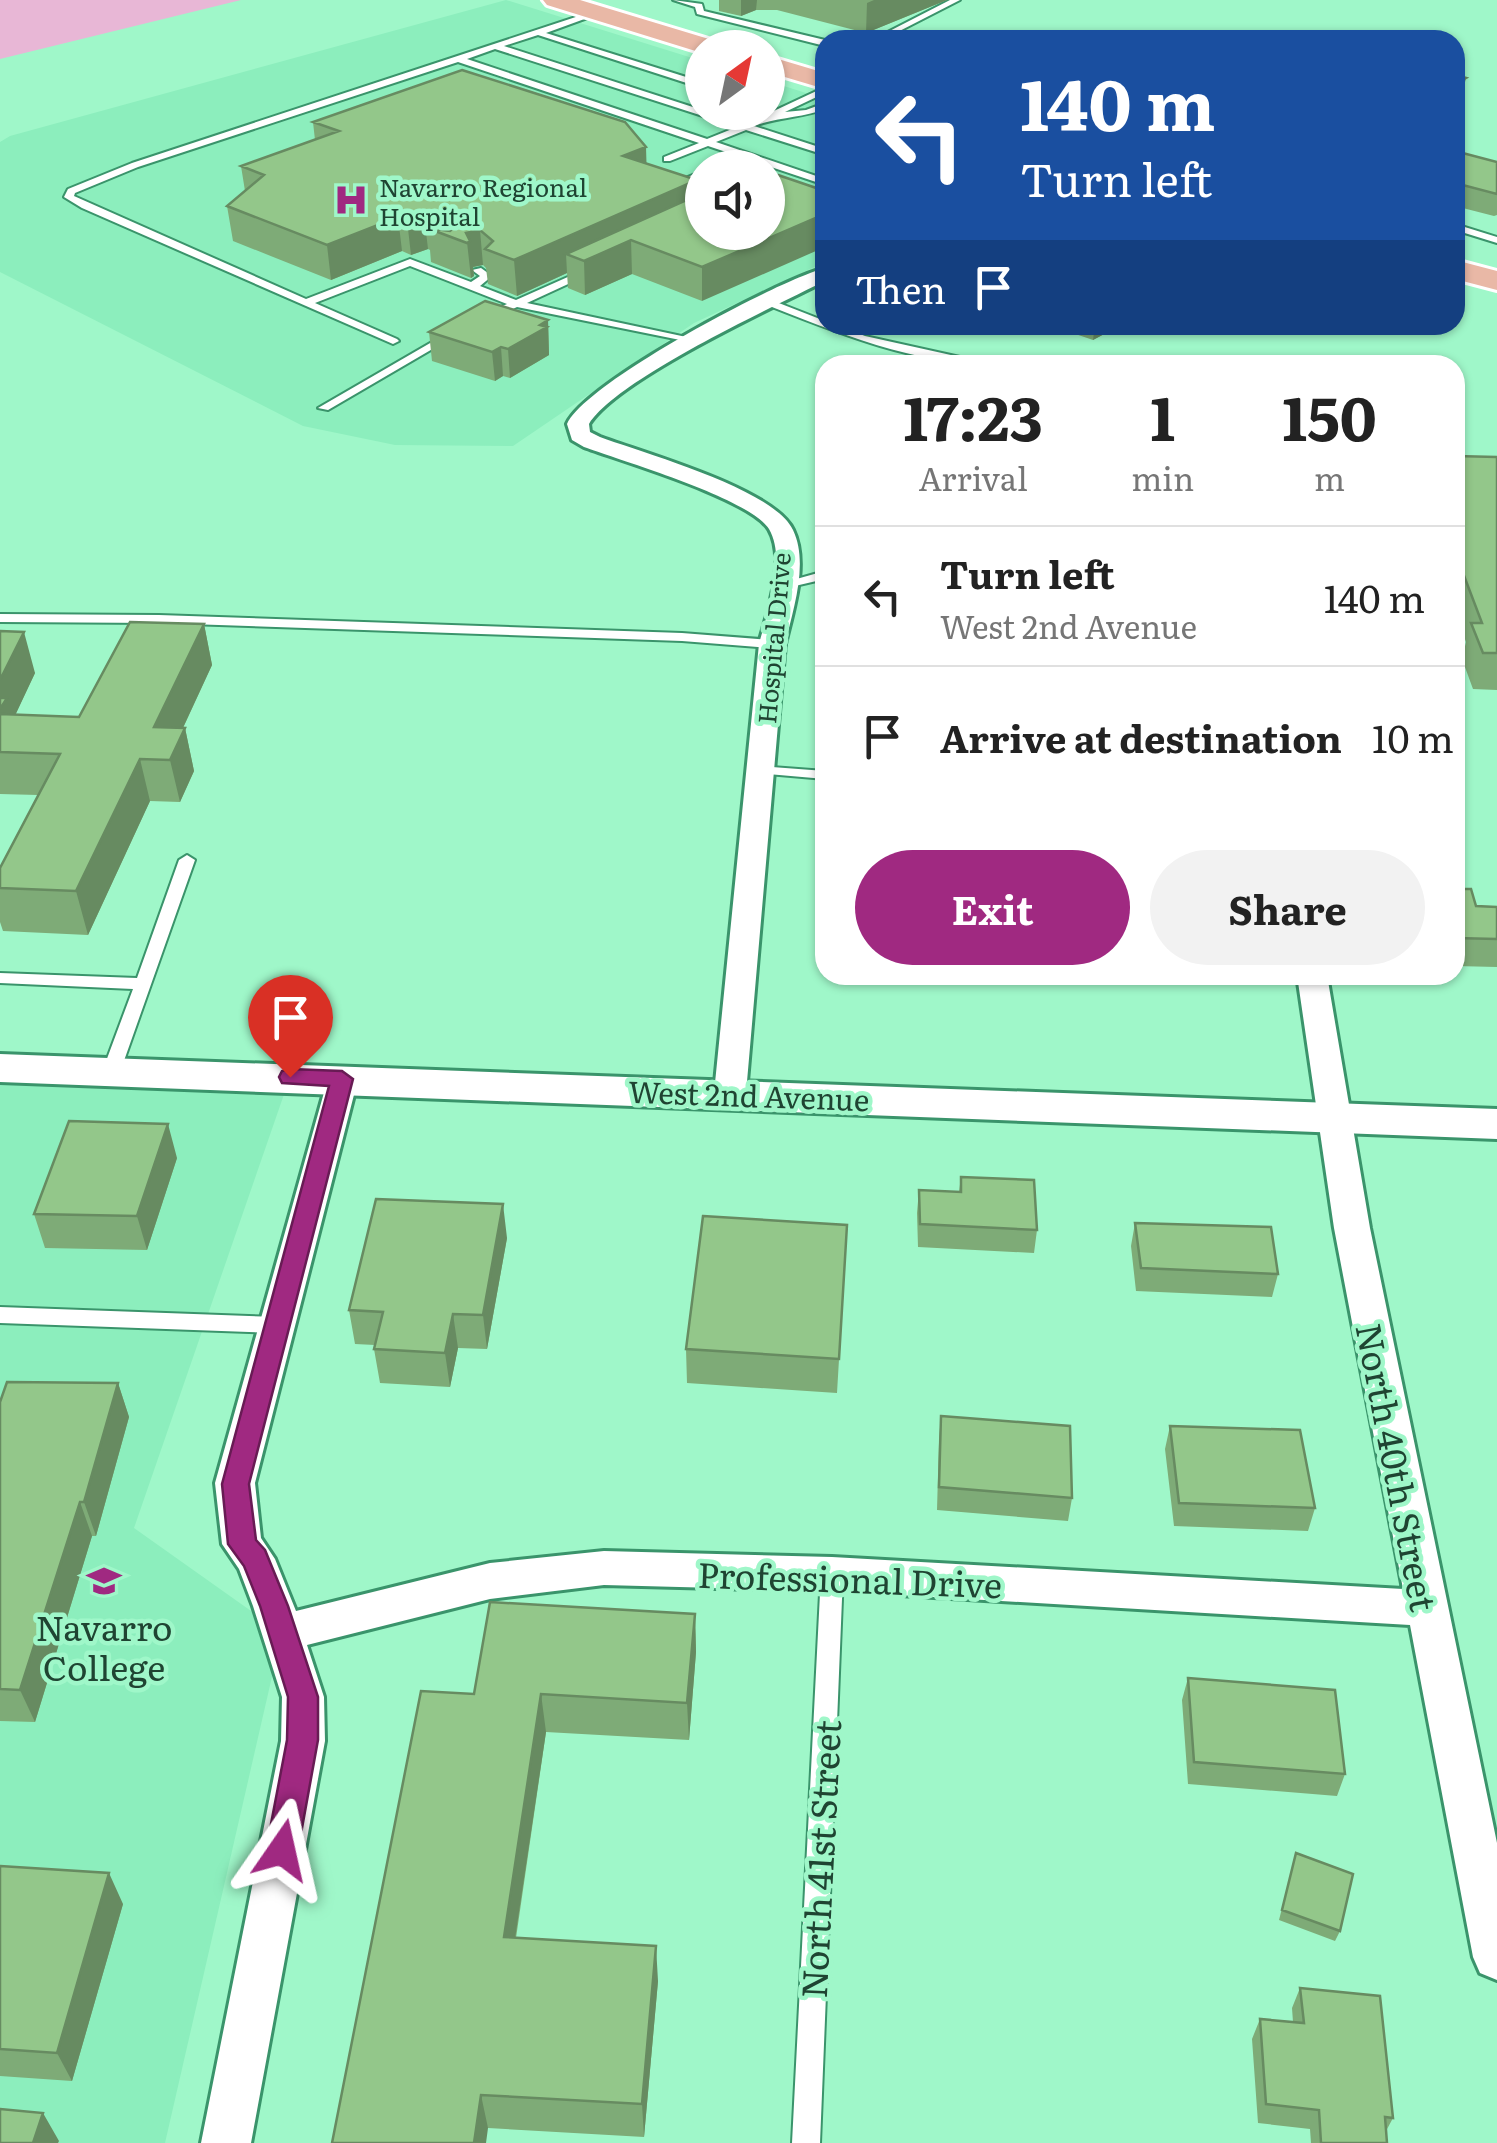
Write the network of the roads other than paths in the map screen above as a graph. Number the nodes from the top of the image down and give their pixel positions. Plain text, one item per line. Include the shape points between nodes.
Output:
1 (555, 0) edge
2 (678, 0) edge
3 (956, 0) edge
4 (598, 13) junction
5 (896, 30) edge
6 (538, 33) junction
7 (685, 39) edge
8 (815, 41) edge
9 (496, 47) junction
10 (459, 59) junction
11 (785, 69) edge
12 (815, 78) edge
13 (685, 80) edge
14 (815, 94) edge
15 (685, 107) edge
16 (785, 107) edge
17 (815, 110) edge
18 (785, 115) edge
19 (734, 130) edge
20 (758, 130) edge
21 (815, 140) edge
22 (702, 141) junction
23 (803, 145) junction
24 (815, 149) edge
25 (728, 150) edge
26 (785, 169) edge
27 (815, 179) edge
28 (684, 182) edge
29 (1465, 231) edge
30 (1497, 240) edge
31 (431, 256) edge
32 (410, 262) junction
33 (600, 266) edge
34 (477, 270) edge
35 (1465, 272) edge
36 (815, 279) edge
37 (1496, 281) edge
38 (473, 286) junction
39 (766, 301) junction
40 (306, 303) junction
41 (516, 304) junction
42 (482, 320) edge
43 (815, 320) edge
44 (464, 328) edge
45 (852, 335) edge
46 (691, 340) junction
47 (392, 341) dead end
48 (941, 355) edge
49 (324, 408) dead end
50 (815, 579) edge
51 (782, 586) junction
52 (0, 618) edge
53 (772, 644) junction
54 (760, 770) junction
55 (815, 774) edge
56 (187, 860) dead end
57 (0, 978) edge
58 (143, 984) junction
59 (1313, 985) edge
60 (0, 1068) edge
61 (111, 1072) junction
62 (342, 1079) junction
63 (730, 1093) junction
64 (1333, 1116) junction
65 (1497, 1124) edge
66 (0, 1315) edge
67 (277, 1324) junction
68 (832, 1574) junction
69 (1425, 1608) junction
70 (282, 1633) junction
71 (1497, 1957) edge
72 (226, 2143) edge
73 (806, 2143) edge

1 - 4 main road
2 - 8 lane via 700,12
3 - 5 lane
4 - 6 lane
4 - 7 main road
6 - 9 lane
6 - 13 lane
9 - 10 lane
9 - 15 lane
10 - 22 lane
10 - 40 lane via 71,192 85,206
11 - 12 main road
14 - 16 lane
17 - 18 lane
19 - 22 lane
20 - 23 lane
21 - 23 lane
22 - 25 lane
22 - 28 lane via 670,164
23 - 24 lane
26 - 27 lane
29 - 30 lane
31 - 32 lane
32 - 38 lane
32 - 40 lane
33 - 41 lane
34 - 38 lane via 487,276
35 - 37 main road
36 - 39 street, Hospital Drive
38 - 41 lane
39 - 43 lane
39 - 46 street, Hospital Drive
40 - 47 lane
41 - 42 lane
41 - 46 lane
44 - 49 lane
45 - 48 lane
46 - 51 street, Hospital Drive via 580,416 580,435 770,516 781,529
50 - 51 lane
51 - 53 street, Hospital Drive
52 - 53 lane
53 - 54 street, Hospital Drive
54 - 55 lane
54 - 63 street, Hospital Drive
56 - 58 lane
57 - 58 lane
58 - 61 lane
59 - 64 street, North 40th Street
60 - 61 street, West 2nd Avenue
61 - 62 street, West 2nd Avenue
62 - 63 street, West 2nd Avenue
62 - 67 street
63 - 64 street, West 2nd Avenue
64 - 65 street, West 2nd Avenue
64 - 69 street, North 40th Street
66 - 67 lane
67 - 70 street via 235,1484 242,1544 255,1559
68 - 69 street, Professional Drive
68 - 70 street, Professional Drive via 604,1568 490,1582
68 - 73 lane, North 41st Street
69 - 71 street, North 40th Street
70 - 72 street via 303,1697 302,1740

